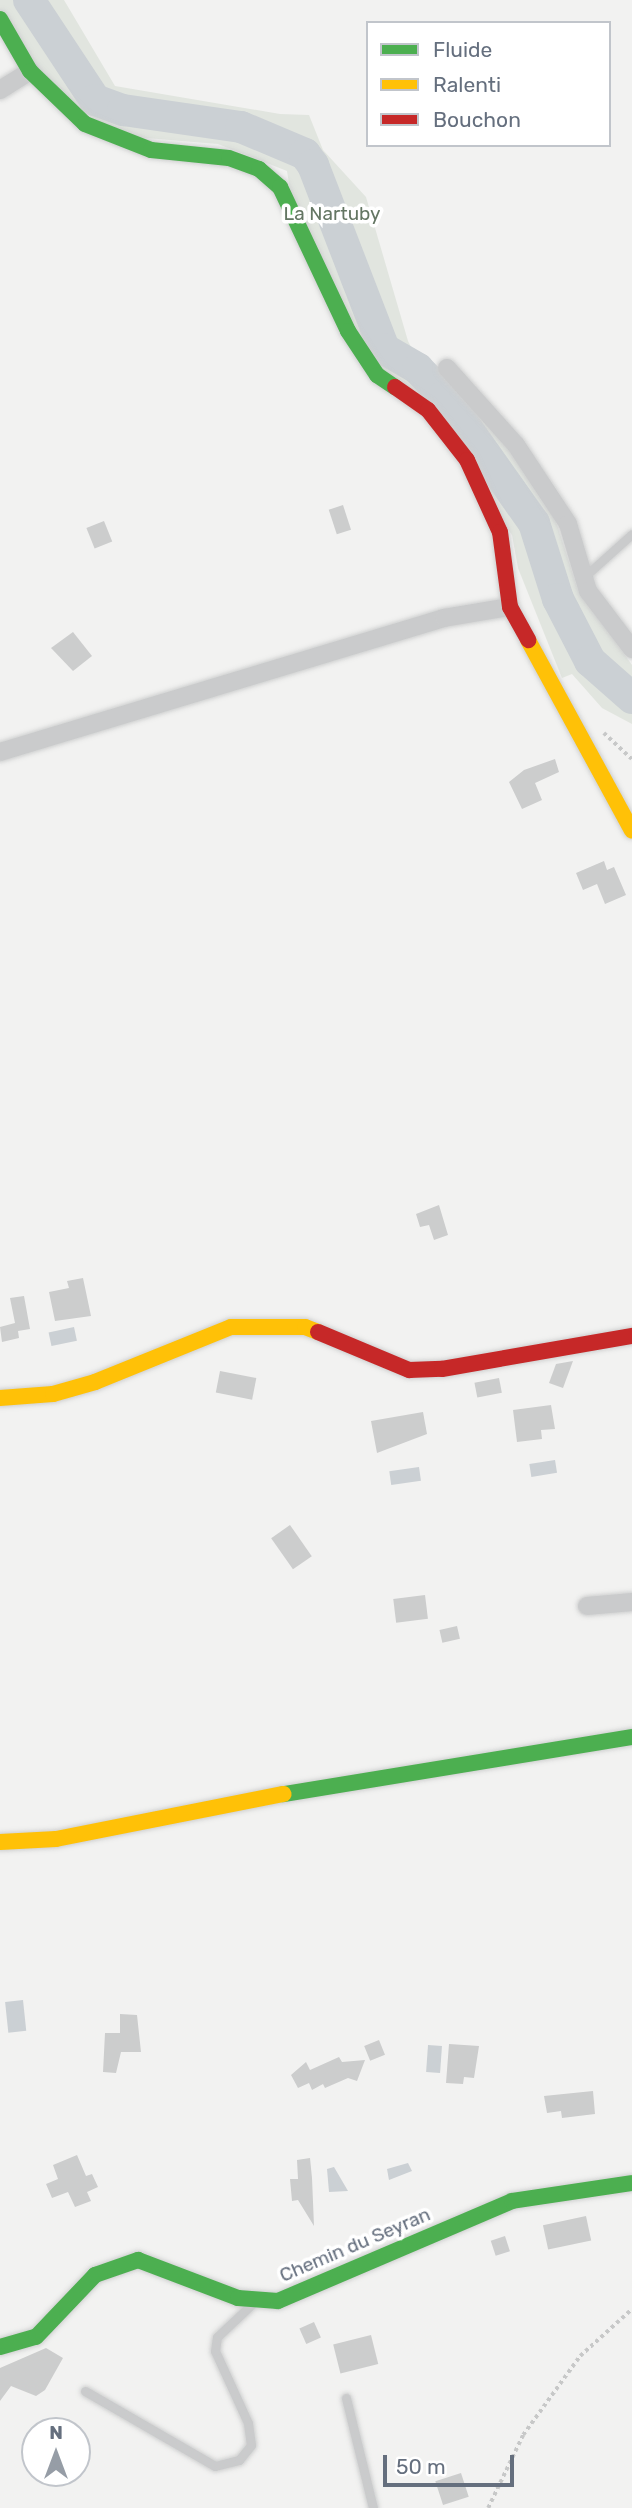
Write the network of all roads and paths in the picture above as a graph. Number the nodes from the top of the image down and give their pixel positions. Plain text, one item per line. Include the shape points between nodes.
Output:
1 (0, 19) edge
2 (30, 71) junction
3 (0, 90) edge
4 (447, 368) dead end
5 (632, 534) edge
6 (584, 577) junction
7 (510, 607) junction
8 (632, 649) edge
9 (0, 752) edge
10 (632, 831) edge
11 (632, 1336) edge
12 (0, 1398) edge
13 (632, 1602) edge
14 (587, 1606) dead end
15 (632, 1737) edge
16 (0, 1842) edge
17 (632, 2183) edge
18 (256, 2299) junction
19 (632, 2309) edge
20 (0, 2347) edge
21 (85, 2392) dead end
22 (346, 2398) dead end
23 (373, 2508) edge
24 (488, 2508) edge

1 - 2 street
2 - 3 street
2 - 7 street via 85,124 151,150 229,158 259,169 279,187 348,331 377,375 428,410 467,460 500,532
4 - 6 street via 516,445 568,524
5 - 6 lane
6 - 8 street via 587,591
7 - 9 street via 444,618
7 - 10 street
11 - 12 street via 442,1369 409,1370 305,1327 231,1327 95,1382 53,1394
13 - 14 street
15 - 16 street via 231,1803 56,1839
17 - 18 street, Chemin du Seyran via 512,2201 278,2301
18 - 20 street, Chemin du Seyran via 238,2298 138,2260 95,2275 36,2337
18 - 21 lane via 217,2337 215,2351 248,2423 251,2445 239,2460 215,2466
19 - 24 path via 580,2356 531,2423
22 - 23 lane

